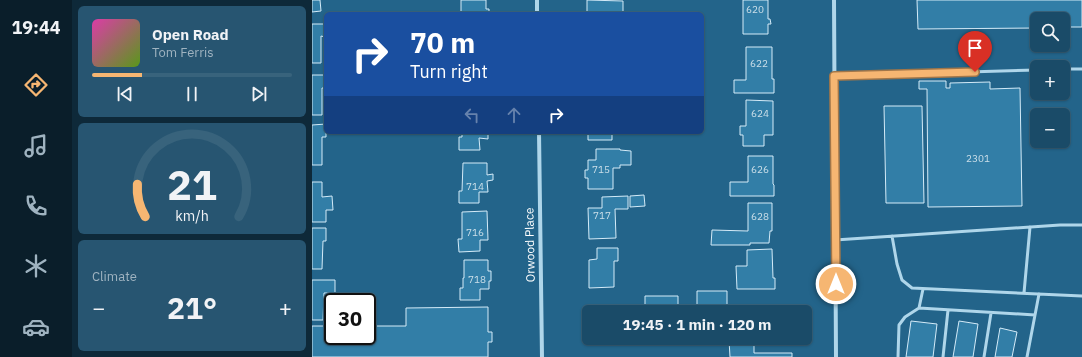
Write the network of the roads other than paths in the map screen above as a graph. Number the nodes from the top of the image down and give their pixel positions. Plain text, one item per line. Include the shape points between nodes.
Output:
1 (537, 0) edge
2 (834, 0) edge
3 (537, 12) edge
4 (1070, 69) edge
5 (1082, 69) edge
6 (1030, 70) edge
7 (834, 76) junction
8 (539, 134) edge
9 (1082, 226) edge
10 (1030, 227) junction
11 (892, 236) junction
12 (835, 240) junction
13 (923, 289) junction
14 (1024, 293) junction
15 (1039, 294) junction
16 (1082, 296) edge
17 (919, 308) junction
18 (948, 310) junction
19 (991, 312) junction
20 (1035, 315) junction
21 (542, 357) edge
22 (836, 357) edge
23 (898, 357) edge
24 (943, 357) edge
25 (984, 357) edge
26 (1027, 357) edge

1 - 3 street
2 - 7 street
4 - 5 lane
6 - 7 lane
7 - 12 street
8 - 21 street, Orwood Place
9 - 10 lane
10 - 11 lane
10 - 14 lane
11 - 12 lane
11 - 13 lane via 902,280 912,288
12 - 22 street
13 - 14 lane
13 - 17 lane
14 - 15 lane
15 - 16 lane
15 - 20 lane
17 - 18 lane
17 - 23 lane via 905,316 899,325
18 - 19 lane
18 - 24 lane
19 - 20 lane
19 - 25 lane
20 - 26 lane

